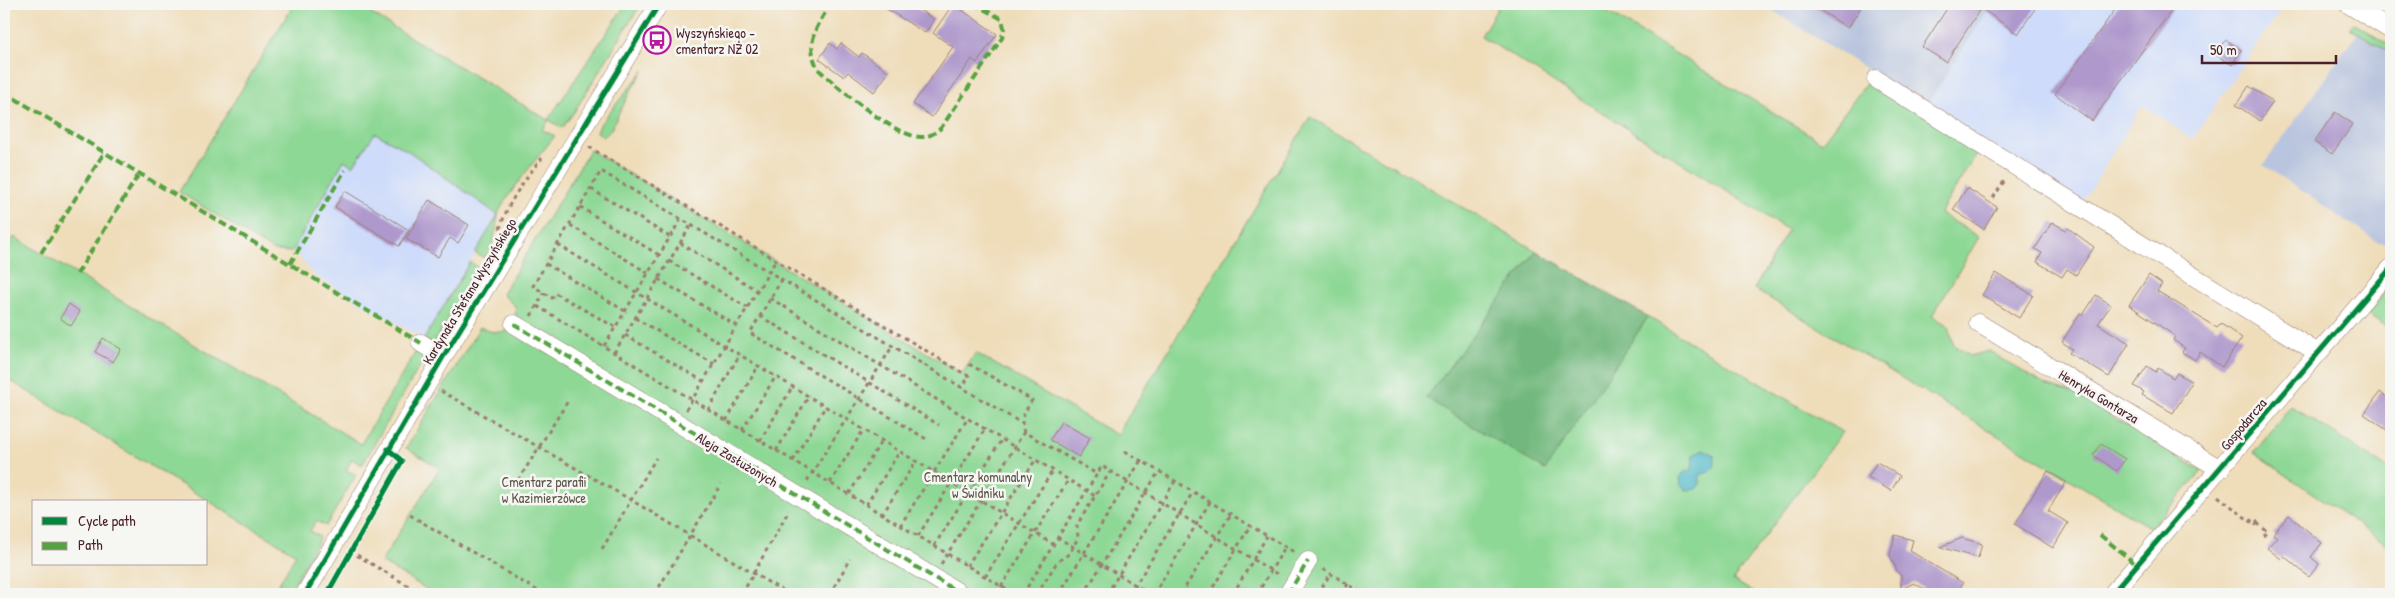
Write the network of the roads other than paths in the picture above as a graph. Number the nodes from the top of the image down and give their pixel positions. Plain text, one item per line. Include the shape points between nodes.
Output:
1 (659, 4) edge
2 (2348, 4) edge
3 (2391, 30) edge
4 (1876, 79) dead end
5 (2391, 268) edge
6 (1978, 323) dead end
7 (518, 327) road end
8 (421, 344) dead end
9 (2318, 354) junction
10 (443, 357) junction
11 (2220, 469) junction
12 (1308, 560) road end
13 (1291, 589) edge
14 (305, 594) edge
15 (961, 594) edge
16 (2112, 594) edge

1 - 10 street, Kardynała Stefana Wyszyńskiego
2 - 3 street
4 - 9 street
5 - 9 street, Gospodarcza
6 - 11 street, Henryka Gontarza
7 - 15 street, Aleja Zasłużonych
8 - 10 street
9 - 11 street, Gospodarcza
10 - 14 street, Kardynała Stefana Wyszyńskiego
11 - 16 street, Gospodarcza
12 - 13 street

